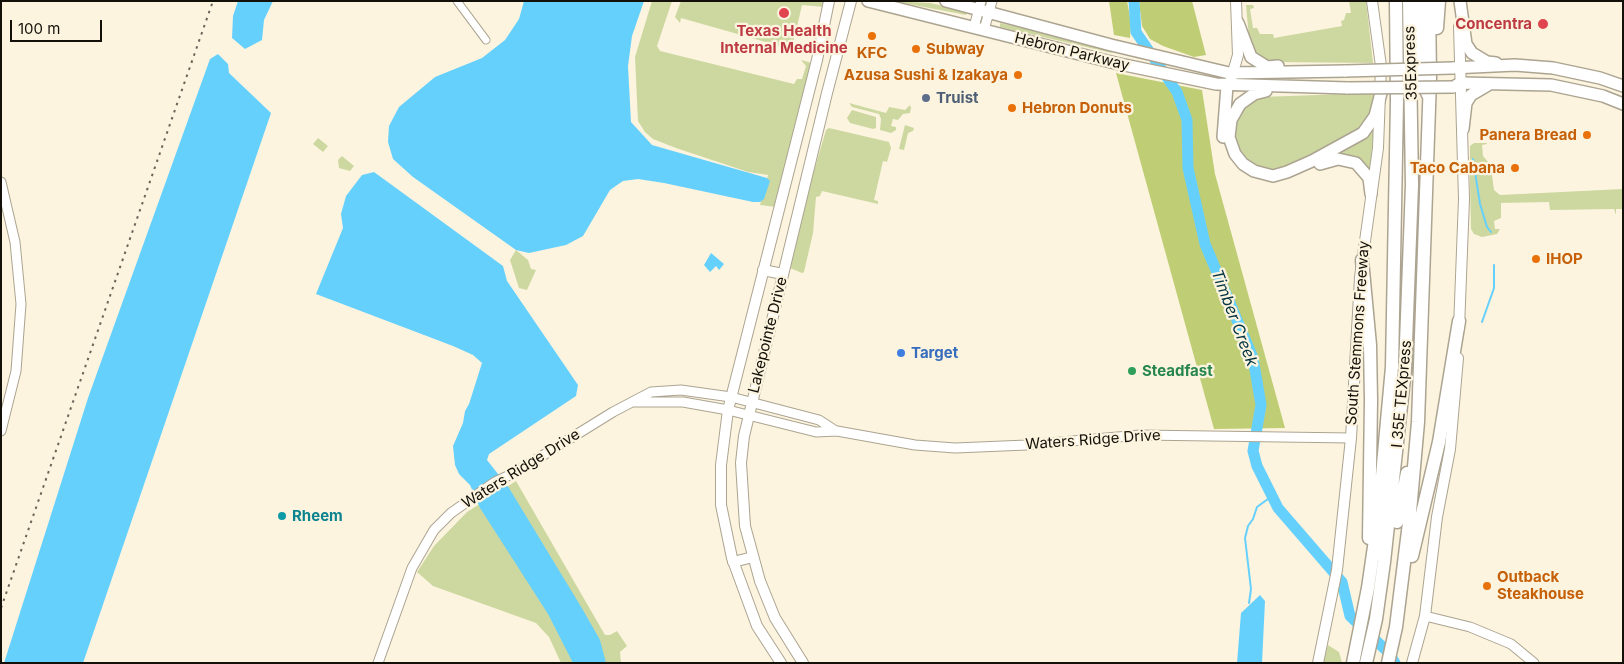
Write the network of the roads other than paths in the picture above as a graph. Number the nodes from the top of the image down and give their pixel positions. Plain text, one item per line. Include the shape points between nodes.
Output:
1 (457, 1) edge
2 (829, 1) edge
3 (851, 1) edge
4 (868, 1) edge
5 (946, 1) edge
6 (1236, 1) edge
7 (1372, 1) edge
8 (1394, 1) edge
9 (1409, 1) edge
10 (1418, 1) edge
11 (1429, 1) edge
12 (1439, 1) edge
13 (1459, 1) edge
14 (986, 6) edge
15 (1238, 23) junction
16 (979, 29) junction
17 (486, 40) dead end
18 (1430, 49) junction
19 (1515, 64) junction
20 (1456, 68) junction
21 (1326, 72) junction
22 (1234, 74) junction
23 (1494, 83) junction
24 (1457, 85) junction
25 (1227, 86) junction
26 (1623, 86) edge
27 (1279, 88) junction
28 (1381, 94) junction
29 (1430, 99) junction
30 (1623, 104) edge
31 (1412, 124) junction
32 (1463, 129) junction
33 (1, 182) edge
34 (1371, 194) junction
35 (1362, 260) junction
36 (763, 270) junction
37 (783, 274) junction
38 (1459, 321) junction
39 (1392, 367) junction
40 (731, 397) junction
41 (634, 402) junction
42 (752, 403) junction
43 (728, 410) junction
44 (749, 416) junction
45 (1418, 422) junction
46 (1, 431) edge
47 (836, 431) junction
48 (1351, 438) junction
49 (753, 557) junction
50 (733, 562) junction
51 (1368, 588) junction
52 (1424, 616) junction
53 (1376, 620) junction
54 (1396, 627) junction
55 (1413, 658) edge
56 (802, 662) edge
57 (378, 663) edge
58 (781, 663) edge
59 (1318, 663) edge
60 (1353, 663) edge
61 (1366, 663) edge
62 (1388, 663) edge
63 (1534, 663) edge

1 - 17 street
2 - 36 main road, Lakepointe Drive
3 - 37 main road, Lakepointe Drive
4 - 16 main road, Hebron Parkway
5 - 14 main road, Hebron Parkway
6 - 15 main road
7 - 28 main road, South Stemmons Freeway via 1381,66
8 - 39 highway, South Stemmons Freeway via 1397,56
9 - 31 highway, 35Express
10 - 29 highway via 1421,78
11 - 18 highway
12 - 18 highway via 1437,26
13 - 19 main road via 1466,44 1472,53 1486,62
13 - 20 main road
14 - 16 street
14 - 22 main road, Hebron Parkway via 1111,45
15 - 21 main road via 1246,48 1258,63 1268,67 1315,66
15 - 22 main road via 1238,55
16 - 25 main road, Hebron Parkway via 1115,63
18 - 29 highway
19 - 20 main road, Hebron Parkway
19 - 26 main road via 1576,72
20 - 21 main road, Hebron Parkway, bridge
20 - 24 main road
21 - 22 main road, Hebron Parkway
22 - 25 main road
23 - 24 main road
23 - 30 main road via 1577,89
23 - 32 main road via 1471,95 1466,103
24 - 27 main road, bridge
24 - 32 main road
25 - 27 main road, Hebron Parkway
25 - 34 main road via 1223,140 1231,158 1245,172 1279,181 1293,178 1332,159 1344,159 1364,170 1369,178
27 - 28 main road via 1244,100 1233,114 1229,131 1239,160 1254,171 1273,176 1312,161 1363,134 1375,116
28 - 34 main road, South Stemmons Freeway
29 - 45 highway
31 - 39 highway
31 - 53 highway, I 35E TEXpress via 1405,369 1393,497
32 - 38 main road via 1464,241
33 - 46 street via 15,242 21,304 16,371
34 - 35 main road, South Stemmons Freeway
35 - 48 main road, South Stemmons Freeway
35 - 51 highway via 1370,345
36 - 37 main road
36 - 40 main road, Lakepointe Drive
37 - 42 main road, Lakepointe Drive
38 - 52 main road via 1453,420
38 - 54 highway via 1439,442
39 - 51 highway, South Stemmons Freeway via 1382,483
40 - 41 street, Waters Ridge Drive via 681,390 651,392
40 - 42 street, Waters Ridge Drive
40 - 43 main road, Lakepointe Drive
41 - 43 street, Waters Ridge Drive via 683,402
41 - 57 street, Waters Ridge Drive via 495,482 463,503 434,530 418,556
42 - 44 main road, Lakepointe Drive
42 - 47 street, Waters Ridge Drive via 819,420
43 - 44 street, Waters Ridge Drive
43 - 50 main road, Lakepointe Drive via 720,465 721,505
44 - 47 street, Waters Ridge Drive via 816,432
44 - 49 main road, Lakepointe Drive via 744,436 741,484 745,526
45 - 53 highway
45 - 54 highway
47 - 48 street, Waters Ridge Drive via 915,445 955,448 1132,435
48 - 59 main road, South Stemmons Freeway via 1337,570
49 - 50 main road
49 - 56 main road, Lakepointe Drive via 775,618
50 - 58 main road, Lakepointe Drive via 758,626
51 - 60 highway, South Stemmons Freeway
52 - 55 main road
52 - 63 street via 1470,627 1511,644
53 - 61 highway, I 35E TEXpress
54 - 62 highway

